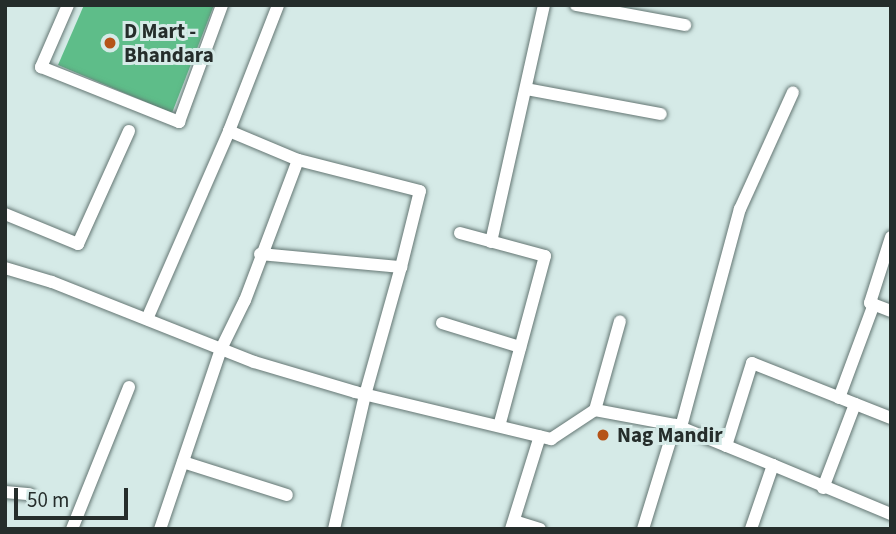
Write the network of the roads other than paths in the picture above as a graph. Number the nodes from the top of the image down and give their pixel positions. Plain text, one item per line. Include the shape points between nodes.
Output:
1 (68, 5) edge
2 (222, 5) edge
3 (278, 5) edge
4 (544, 5) edge
5 (576, 5) edge
6 (685, 25) dead end
7 (526, 89) junction
8 (793, 92) dead end
9 (662, 114) dead end
10 (129, 131) dead end
11 (229, 131) junction
12 (298, 160) junction
13 (5, 214) edge
14 (460, 233) dead end
15 (891, 237) edge
16 (491, 242) junction
17 (260, 254) junction
18 (401, 267) junction
19 (5, 268) edge
20 (874, 304) junction
21 (891, 310) edge
22 (147, 319) junction
23 (620, 321) dead end
24 (442, 323) dead end
25 (520, 346) junction
26 (221, 349) junction
27 (129, 387) dead end
28 (365, 395) junction
29 (839, 398) junction
30 (855, 404) junction
31 (594, 410) junction
32 (891, 418) edge
33 (499, 426) junction
34 (678, 426) junction
35 (540, 436) junction
36 (726, 446) junction
37 (183, 462) junction
38 (773, 465) junction
39 (823, 488) junction
40 (5, 492) edge
41 (30, 494) dead end
42 (287, 495) dead end
43 (891, 514) edge
44 (513, 525) edge
45 (72, 529) edge
46 (159, 529) edge
47 (334, 529) edge
48 (540, 529) edge
49 (643, 529) edge
50 (751, 529) edge

1 - 2 street via 41,67 179,122
3 - 11 street
4 - 7 street
5 - 6 street
7 - 9 street
7 - 16 street
8 - 34 street via 740,209
10 - 13 street via 78,244
11 - 12 street
11 - 22 street
12 - 17 street
12 - 18 street via 420,191
14 - 16 street
15 - 20 street via 870,303
16 - 25 street via 545,256
17 - 18 street
17 - 26 street
18 - 28 street
19 - 22 street
20 - 21 street
20 - 29 street
22 - 26 street
23 - 31 street
24 - 25 street
25 - 33 street
26 - 28 street
26 - 37 street
27 - 45 street
28 - 33 street
28 - 47 street
29 - 30 street
29 - 36 street via 752,363
30 - 32 street
30 - 39 street
31 - 34 street
31 - 35 street via 551,439
33 - 35 street
34 - 36 street
34 - 49 street
35 - 44 street
36 - 38 street
37 - 42 street
37 - 46 street
38 - 39 street
38 - 50 street
39 - 43 street
40 - 41 street
44 - 48 street

